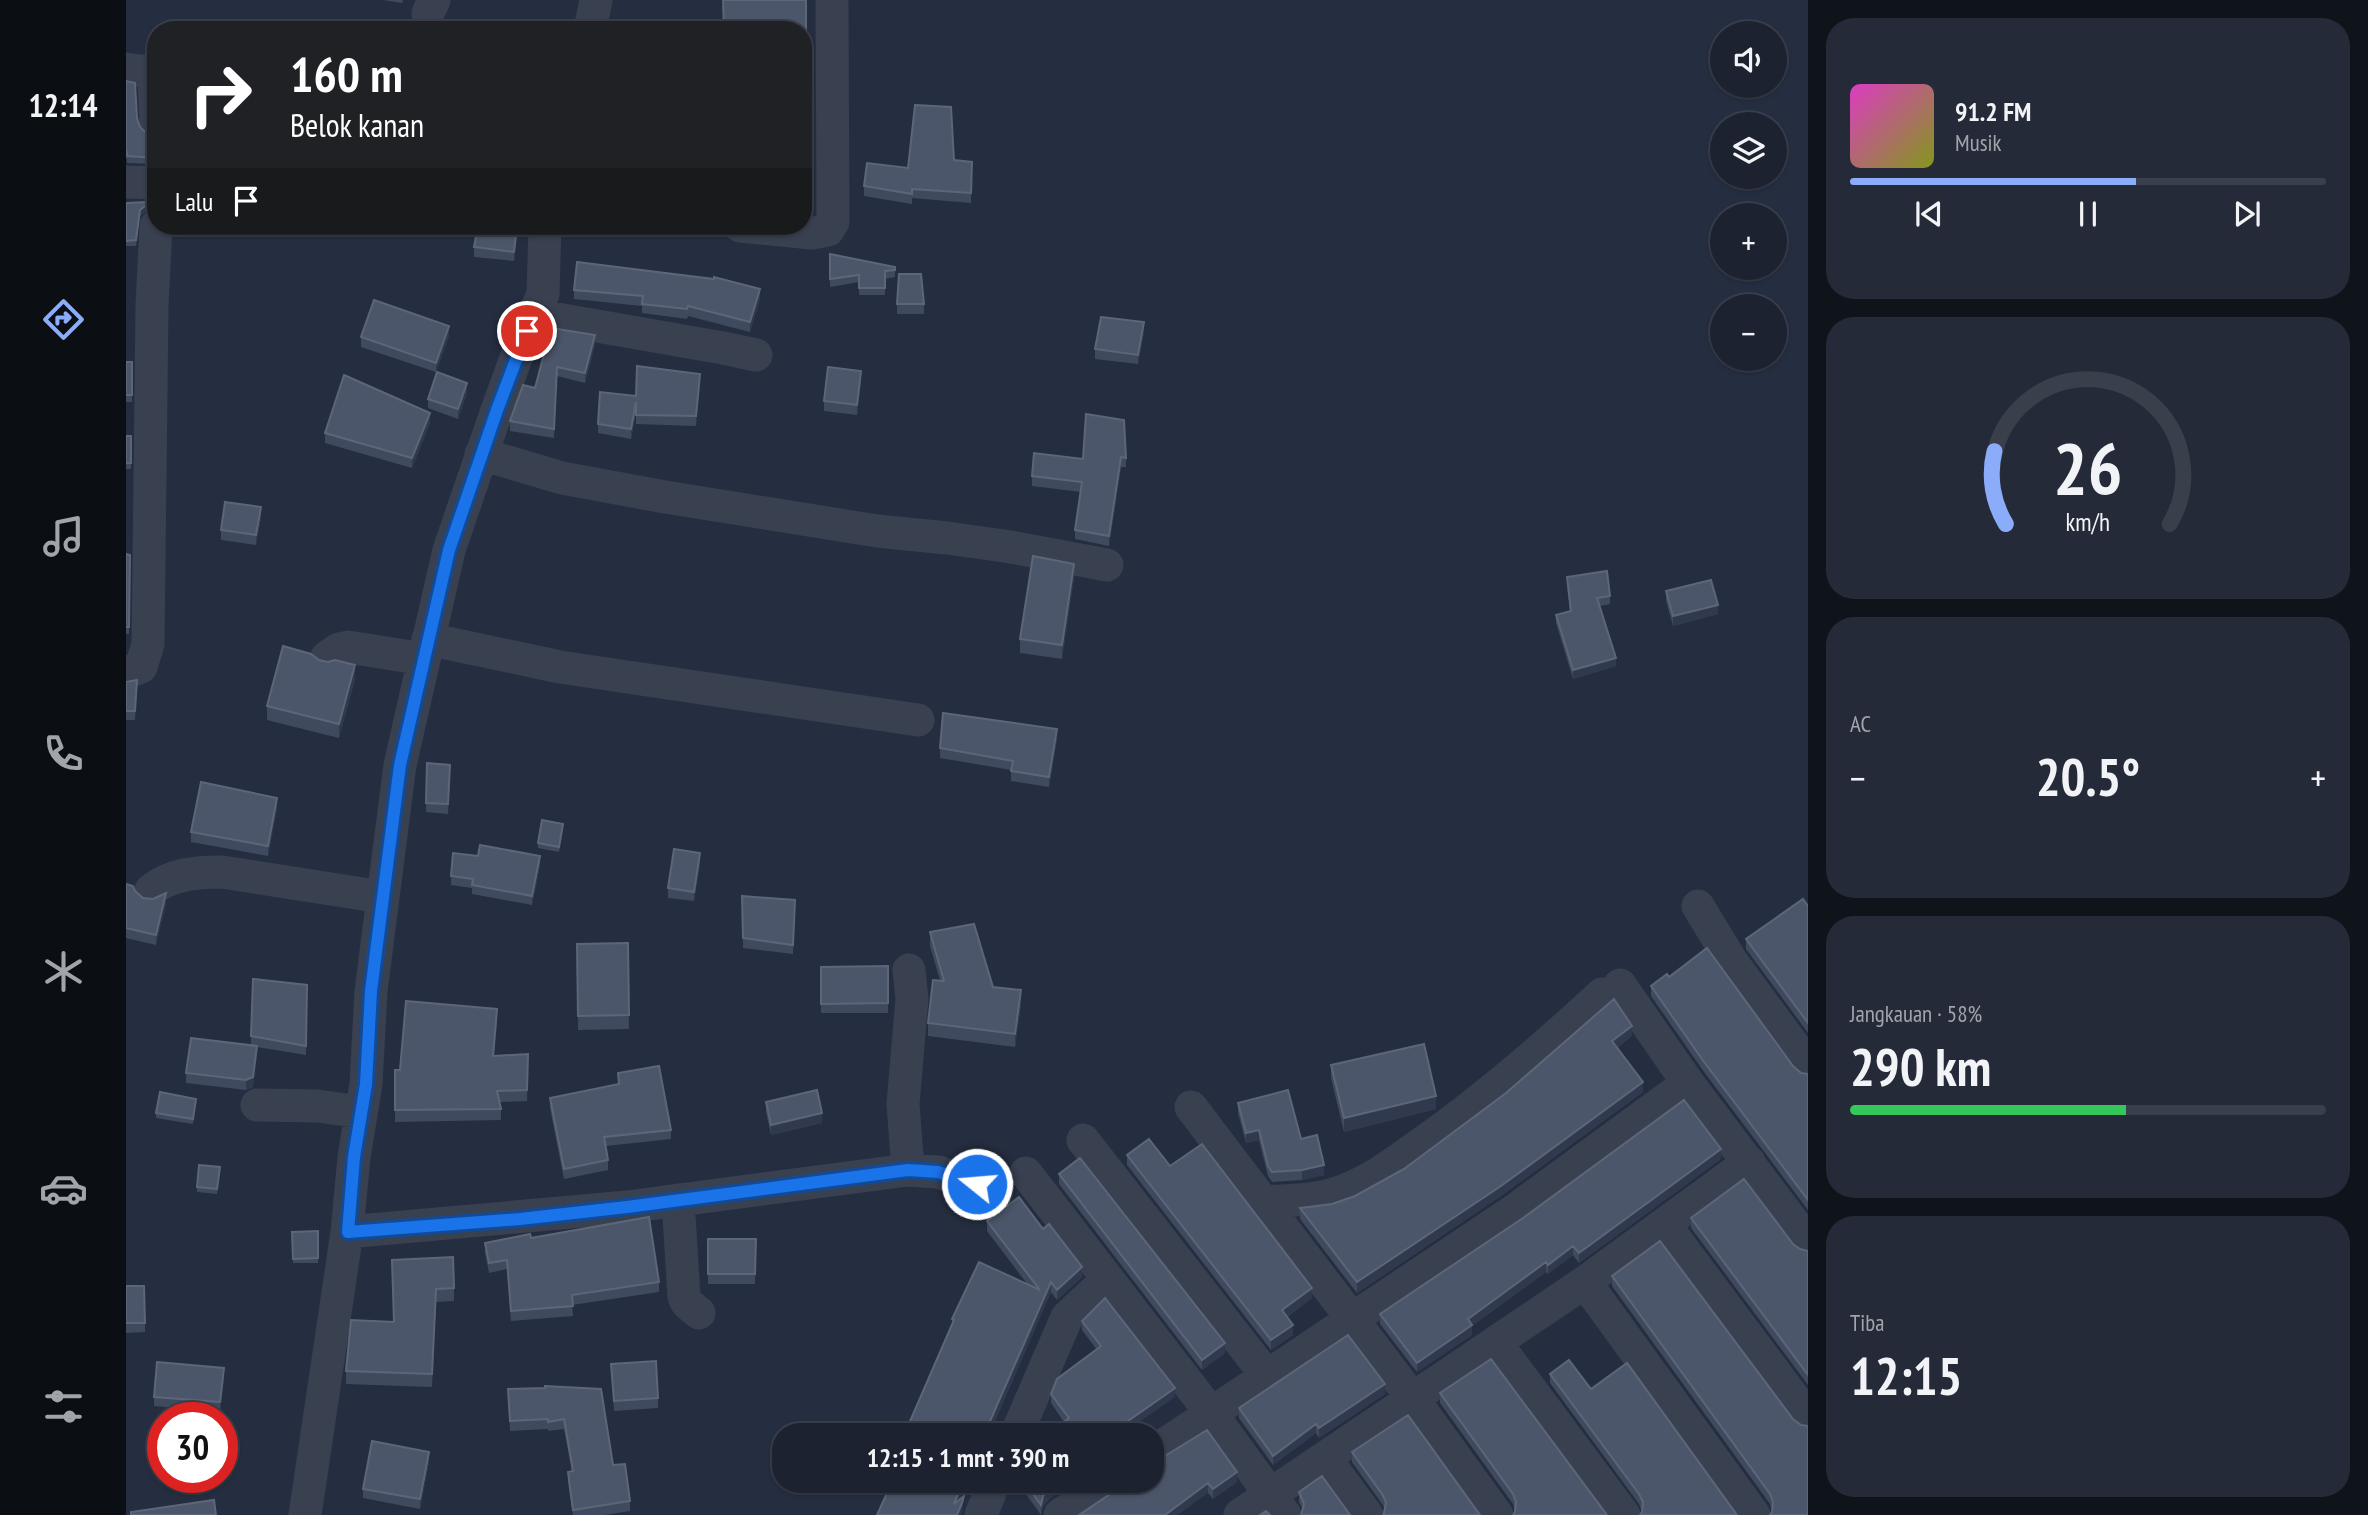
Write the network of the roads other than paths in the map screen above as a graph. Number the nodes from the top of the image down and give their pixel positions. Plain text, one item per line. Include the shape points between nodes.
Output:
1 (596, 0) edge
2 (832, 0) edge
3 (592, 21) edge
4 (126, 69) edge
5 (147, 72) edge
6 (126, 182) edge
7 (147, 183) edge
8 (812, 233) edge
9 (154, 235) edge
10 (545, 235) edge
11 (139, 305) edge
12 (534, 315) junction
13 (756, 355) dead end
14 (139, 423) edge
15 (481, 454) junction
16 (138, 539) edge
17 (1107, 565) dead end
18 (426, 649) junction
19 (327, 657) dead end
20 (126, 673) edge
21 (918, 720) dead end
22 (151, 890) dead end
23 (382, 897) junction
24 (1698, 906) dead end
25 (909, 970) dead end
26 (1808, 1065) edge
27 (1688, 1083) junction
28 (257, 1105) dead end
29 (1191, 1107) dead end
30 (361, 1112) junction
31 (1083, 1140) dead end
32 (1749, 1162) junction
33 (908, 1170) junction
34 (1026, 1173) dead end
35 (997, 1192) dead end
36 (678, 1200) junction
37 (1263, 1202) junction
38 (1665, 1225) junction
39 (348, 1232) junction
40 (1808, 1242) edge
41 (1108, 1279) junction
42 (1585, 1282) junction
43 (699, 1313) dead end
44 (1351, 1317) junction
45 (1496, 1343) junction
46 (1267, 1376) junction
47 (1413, 1399) junction
48 (1211, 1413) junction
49 (1808, 1417) edge
50 (1021, 1423) edge
51 (1164, 1445) edge
52 (1325, 1458) junction
53 (990, 1493) edge
54 (1092, 1493) edge
55 (1277, 1505) edge
56 (305, 1515) edge
57 (981, 1515) edge
58 (1060, 1515) edge
59 (1240, 1515) edge
60 (1367, 1515) edge
61 (1497, 1515) edge
62 (1624, 1515) edge
63 (1754, 1515) edge

1 - 3 street
2 - 8 street via 833,222 828,230
4 - 5 street
6 - 7 street
9 - 11 street
10 - 12 street via 543,295
11 - 14 street
12 - 13 street
12 - 15 street
14 - 16 street
15 - 17 street via 549,475 652,495
15 - 18 street via 449,550
16 - 20 street via 148,644 141,667
18 - 19 street via 348,647
18 - 21 street
18 - 23 street via 400,765
22 - 23 street via 175,877 222,872
23 - 30 street
24 - 26 street via 1732,962
25 - 33 street via 912,999 902,1104
27 - 32 street
27 - 37 street via 1611,989 1449,1124 1376,1174 1338,1194
27 - 44 street via 1512,1212
28 - 30 street
29 - 37 street
30 - 39 street
31 - 46 street
32 - 38 street
32 - 40 street
33 - 35 street via 938,1172
33 - 36 street
34 - 41 street
36 - 39 street via 520,1219
36 - 43 street via 684,1297
37 - 44 street
38 - 42 street
38 - 49 street
39 - 56 street
41 - 48 street
41 - 50 street via 1067,1317
42 - 45 street
42 - 63 street
44 - 46 street
44 - 47 street
45 - 47 street
45 - 62 street
46 - 48 street
47 - 52 street
47 - 61 street
48 - 51 street
48 - 55 street
52 - 55 street
52 - 60 street
53 - 57 street
54 - 58 street
55 - 59 street

